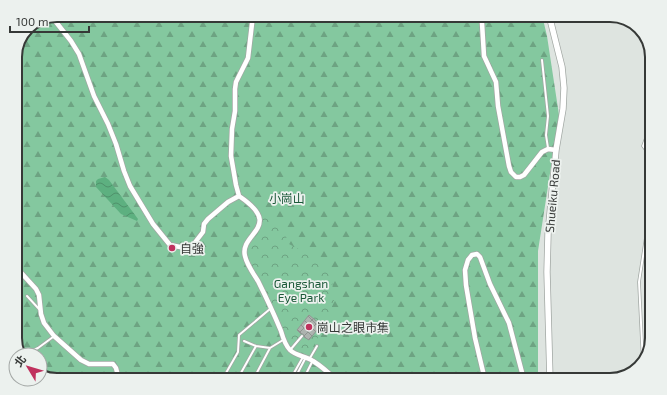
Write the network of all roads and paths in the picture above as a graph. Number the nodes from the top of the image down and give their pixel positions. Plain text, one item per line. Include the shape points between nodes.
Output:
1 (56, 22) edge
2 (251, 22) edge
3 (482, 22) edge
4 (551, 22) edge
5 (542, 60) dead end
6 (548, 149) junction
7 (556, 150) junction
8 (239, 196) junction
9 (645, 243) edge
10 (22, 273) edge
11 (27, 296) dead end
12 (271, 308) junction
13 (39, 309) junction
14 (54, 336) junction
15 (302, 336) dead end
16 (284, 340) junction
17 (244, 341) dead end
18 (256, 346) junction
19 (317, 346) dead end
20 (39, 347) edge
21 (270, 348) junction
22 (290, 350) junction
23 (642, 350) edge
24 (308, 358) junction
25 (117, 373) edge
26 (226, 373) edge
27 (241, 373) edge
28 (257, 373) edge
29 (296, 373) edge
30 (298, 373) edge
31 (305, 373) edge
32 (327, 373) edge
33 (483, 373) edge
34 (522, 373) edge
35 (550, 373) edge

1 - 8 street via 79,54 94,96 116,144 130,186 153,224 170,245 193,245 203,232 208,219
2 - 8 street via 248,58 236,82 232,129 231,156
3 - 6 street via 484,56 496,82 505,152 511,172 516,177 524,175 542,152
4 - 7 street, Shueiku Road via 562,67 564,88
5 - 6 lane via 548,116
6 - 7 street
7 - 35 street, Shueiku Road via 547,272
8 - 12 street via 249,203 259,217 259,229 246,246 244,255
9 - 23 lane via 639,282
10 - 13 street via 36,288
11 - 13 lane
12 - 16 street
12 - 26 lane via 239,335 238,352
13 - 14 street via 44,323
14 - 20 lane
14 - 25 street via 81,360 89,364 113,364
15 - 22 lane
16 - 21 lane
16 - 22 street
17 - 18 lane
18 - 21 lane
18 - 27 lane
19 - 24 lane
21 - 28 lane
22 - 24 street
24 - 29 lane
24 - 30 lane
24 - 31 lane
24 - 32 street
33 - 34 street via 475,338 465,270 468,260 477,254 509,324

